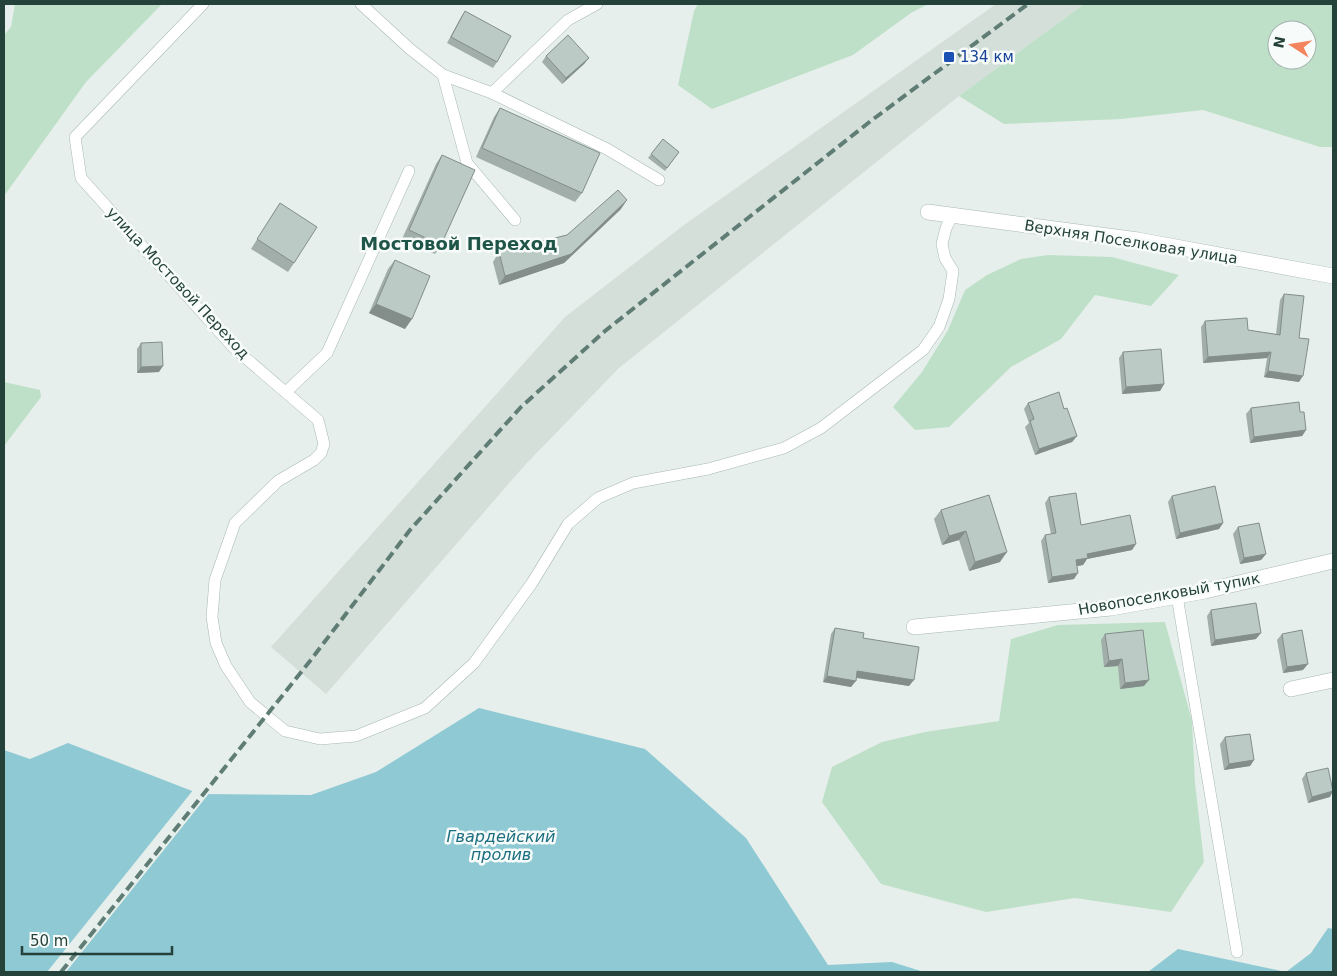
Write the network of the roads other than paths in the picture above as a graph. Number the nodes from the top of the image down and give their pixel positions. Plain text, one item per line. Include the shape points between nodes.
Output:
1 (203, 4) edge
2 (361, 4) edge
3 (597, 4) edge
4 (443, 75) junction
5 (492, 93) junction
6 (409, 172) dead end
7 (659, 180) dead end
8 (928, 212) dead end
9 (952, 216) junction
10 (515, 220) dead end
11 (1333, 276) edge
12 (286, 392) junction
13 (1333, 561) edge
14 (1177, 596) junction
15 (914, 627) dead end
16 (1333, 680) edge
17 (1291, 689) dead end
18 (1236, 952) dead end

1 - 12 lane, улица Мостовой Переход via 75,137 81,178 234,348
2 - 4 lane via 410,50
3 - 5 lane via 568,20
4 - 5 lane
4 - 10 lane via 467,163
5 - 7 lane via 607,149
6 - 12 lane via 327,353
8 - 9 street, Верхняя Поселковая улица
9 - 11 street, Верхняя Поселковая улица via 1138,240
9 - 12 lane, улица Мостовой Переход via 942,244 945,258 953,271 949,300 939,327 923,350 821,428 784,448 708,469 633,483 598,498 568,524 532,583 474,663 425,708 356,736 320,739 285,731 250,702 226,666 216,643 212,616 215,580 235,523 278,481 322,453 324,444 318,420
13 - 14 street, Новопоселковый тупик
14 - 15 street, Новопоселковый тупик via 1111,608
14 - 18 lane
16 - 17 street

